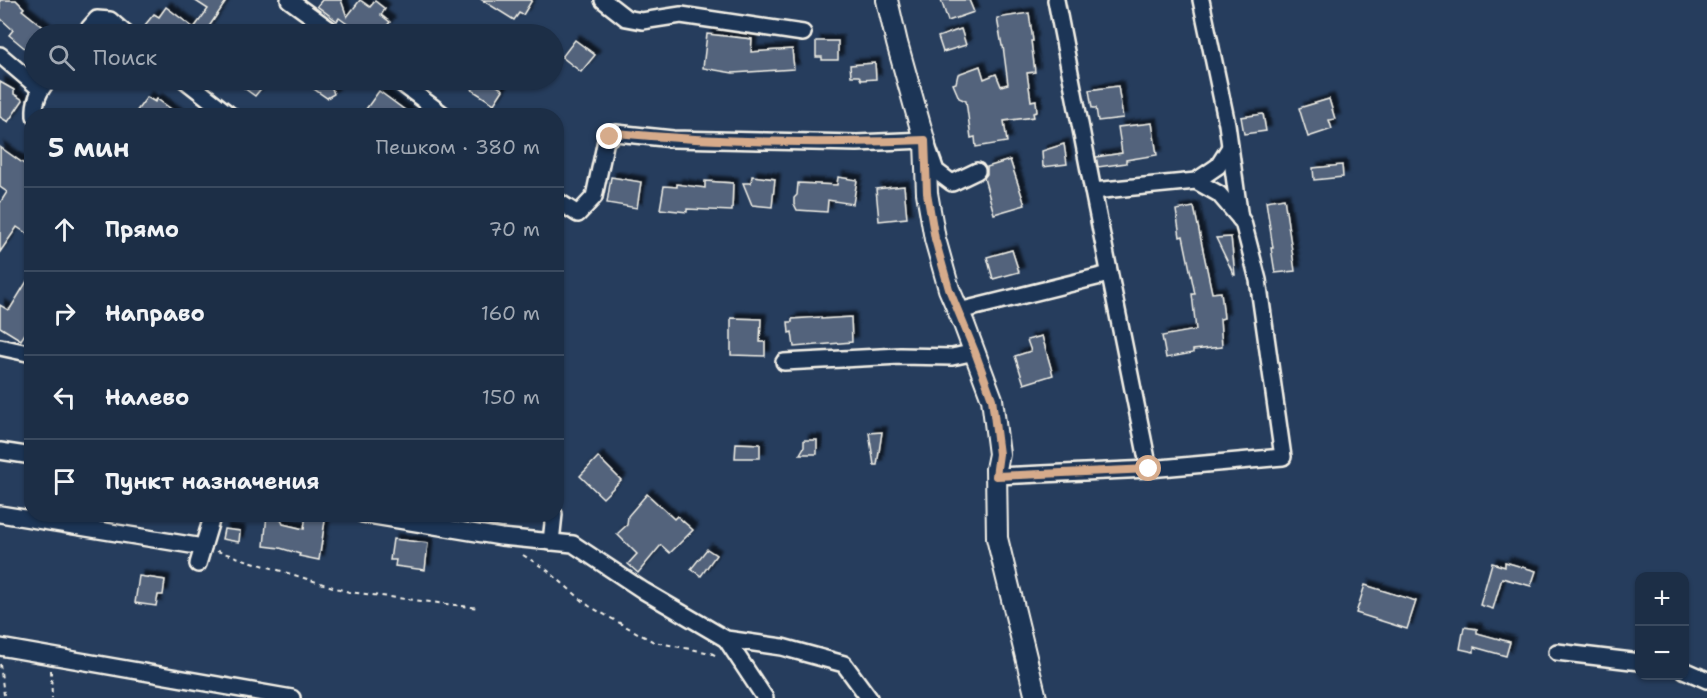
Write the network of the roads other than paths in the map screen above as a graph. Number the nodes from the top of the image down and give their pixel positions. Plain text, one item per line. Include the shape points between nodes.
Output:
1 (289, 0) edge
2 (603, 0) edge
3 (887, 0) edge
4 (1056, 0) edge
5 (1200, 0) edge
6 (93, 24) edge
7 (115, 24) edge
8 (322, 24) edge
9 (803, 33) dead end
10 (0, 55) edge
11 (24, 71) edge
12 (41, 90) edge
13 (197, 90) edge
14 (410, 90) edge
15 (34, 108) edge
16 (221, 108) edge
17 (434, 108) edge
18 (925, 140) junction
19 (1230, 147) junction
20 (977, 171) dead end
21 (1196, 181) junction
22 (1093, 191) junction
23 (564, 205) edge
24 (1240, 219) junction
25 (1109, 274) junction
26 (959, 311) junction
27 (0, 347) edge
28 (24, 352) edge
29 (975, 352) junction
30 (784, 362) dead end
31 (0, 451) edge
32 (24, 455) edge
33 (1149, 469) junction
34 (996, 476) junction
35 (0, 514) edge
36 (24, 518) edge
37 (49, 522) edge
38 (211, 522) edge
39 (410, 522) edge
40 (553, 522) edge
41 (550, 542) junction
42 (203, 547) junction
43 (198, 564) dead end
44 (726, 639) junction
45 (0, 647) edge
46 (1557, 652) dead end
47 (1635, 661) edge
48 (1689, 672) edge
49 (1707, 680) edge
50 (292, 698) edge
51 (765, 698) edge
52 (869, 698) edge
53 (1036, 698) edge

1 - 8 street
2 - 9 street via 626,18 642,21 681,15
3 - 18 main road
4 - 22 street
5 - 19 street
6 - 7 street via 97,19
10 - 11 street
12 - 15 street
13 - 16 street
14 - 17 street
18 - 20 street via 936,171 952,183
18 - 23 street via 857,143 685,139 616,133 606,140 594,196 578,214
18 - 26 main road via 927,193 935,239
19 - 21 street via 1218,166
19 - 24 street
21 - 22 street
21 - 24 street via 1219,194
22 - 25 street
24 - 33 street via 1258,280 1283,457
25 - 26 street
25 - 33 street
26 - 29 main road
27 - 28 street
29 - 30 street via 952,357
29 - 34 main road via 992,399 999,454
31 - 32 street
33 - 34 street
34 - 53 main road via 997,538
35 - 36 street
37 - 42 street
38 - 42 street
39 - 41 street
40 - 41 street
41 - 44 street via 573,544
42 - 43 street
44 - 51 street
44 - 52 street via 782,647 844,664
45 - 50 street
46 - 47 street
48 - 49 street

